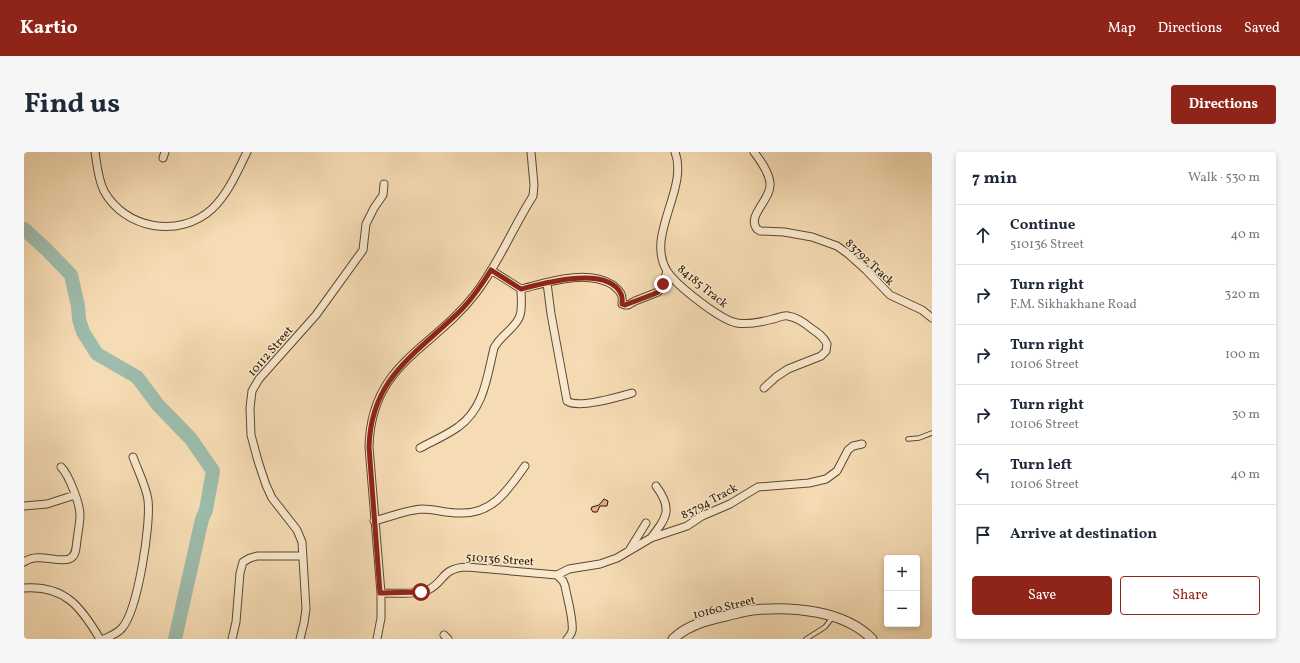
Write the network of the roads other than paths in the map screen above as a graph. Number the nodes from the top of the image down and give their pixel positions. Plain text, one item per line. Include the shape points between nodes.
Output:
1 (95, 152) edge
2 (247, 152) edge
3 (531, 152) edge
4 (675, 152) edge
5 (754, 152) edge
6 (384, 184) dead end
7 (491, 270) junction
8 (667, 271) junction
9 (547, 283) junction
10 (521, 289) junction
11 (932, 318) edge
12 (764, 388) dead end
13 (632, 393) dead end
14 (932, 433) edge
15 (908, 439) dead end
16 (862, 444) dead end
17 (420, 448) dead end
18 (133, 457) dead end
19 (525, 466) dead end
20 (60, 467) dead end
21 (656, 486) dead end
22 (75, 495) junction
23 (24, 506) edge
24 (374, 521) junction
25 (646, 523) dead end
26 (651, 538) junction
27 (629, 551) junction
28 (303, 556) junction
29 (24, 562) edge
30 (557, 575) junction
31 (24, 588) edge
32 (380, 593) junction
33 (833, 617) junction
34 (100, 639) edge
35 (104, 639) edge
36 (232, 639) edge
37 (300, 639) edge
38 (378, 639) edge
39 (567, 639) edge
40 (673, 639) edge
41 (806, 639) edge
42 (872, 639) edge

1 - 2 street via 101,184 115,206 143,224 166,227 189,223 212,209 228,190
3 - 7 street via 533,196
4 - 8 street, 84185 Track via 678,166 677,181 666,217 662,243 663,261
5 - 11 street, 83792 Track via 770,183 766,199 754,217 756,229 812,237 837,246 866,270 890,295 922,310
6 - 28 street, 10112 Street via 383,194 366,224 363,250 316,315 259,379 252,391 250,425 262,474 272,498 297,530
7 - 10 street
7 - 24 street via 472,299 402,364 383,389 376,404 369,431
8 - 9 street via 658,292 628,305 622,304 621,294 617,289 602,280 580,278
8 - 12 street, 84185 Track via 693,296 731,321 753,323 788,316 810,327 826,340 827,347 821,356 794,366
9 - 10 street
9 - 13 street via 567,401 571,404 585,403
10 - 17 street via 520,314 494,348 482,394 471,416 455,429
14 - 15 lane
16 - 26 street, 83794 Track via 848,450 837,471 826,479 758,487 687,526
18 - 35 street via 148,501 142,564 130,614 122,628
19 - 24 street via 505,494 480,510 457,514 420,509
20 - 22 street via 66,473
21 - 26 street via 665,498 666,509 662,524
22 - 23 street via 47,504
22 - 29 street via 80,515 73,557 67,560 33,558
24 - 32 street
25 - 27 street
26 - 27 street, 83794 Track
27 - 30 street, 83794 Track via 600,564 569,569
28 - 36 street via 257,556 243,562
28 - 37 street, 10112 Street via 306,615
30 - 32 street, 510136 Street via 460,567 445,574 433,587 425,591
30 - 39 street via 565,586 572,623 571,634
31 - 34 street via 49,589 69,599 84,614
32 - 38 street via 381,618
33 - 40 street, 10160 Street via 809,611 752,610 692,626
33 - 41 lane via 825,627
33 - 42 street, 10160 Street via 858,627

